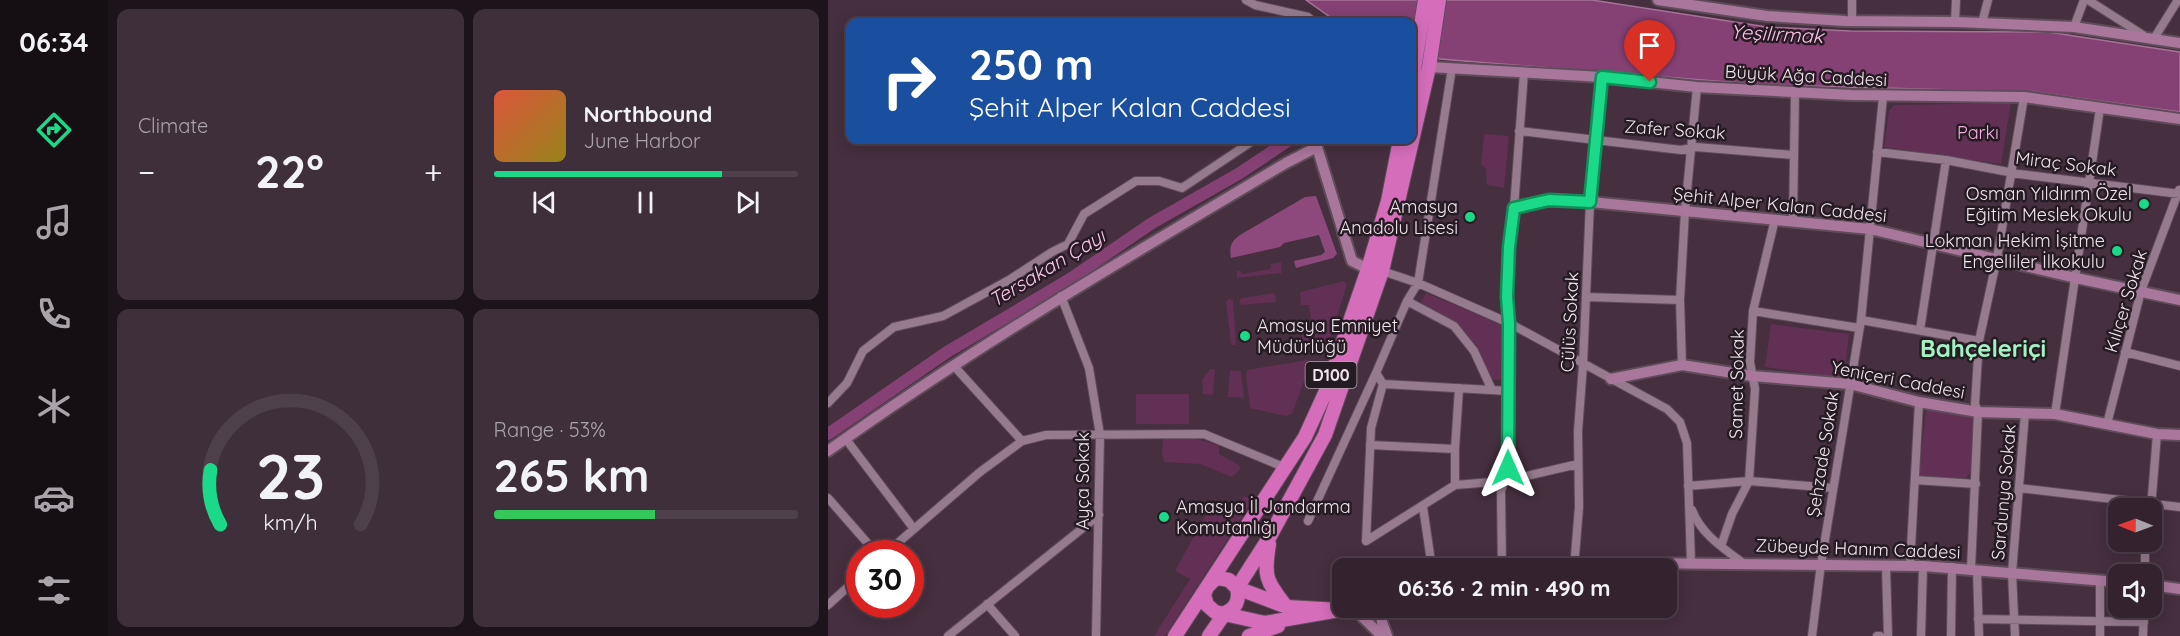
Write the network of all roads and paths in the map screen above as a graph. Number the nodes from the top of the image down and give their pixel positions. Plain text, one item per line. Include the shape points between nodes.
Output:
1 (1246, 0) edge
2 (1425, 0) edge
3 (1439, 0) edge
4 (1658, 0) edge
5 (1852, 0) edge
6 (1956, 0) edge
7 (1988, 0) edge
8 (2086, 0) edge
9 (2178, 0) edge
10 (1700, 3) edge
11 (1309, 18) edge
12 (1852, 20) junction
13 (1955, 22) junction
14 (1982, 23) junction
15 (2074, 27) junction
16 (2151, 40) junction
17 (2180, 43) edge
18 (1425, 61) junction
19 (1452, 68) junction
20 (1524, 72) junction
21 (1416, 76) edge
22 (1602, 77) junction
23 (1697, 87) junction
24 (1795, 92) junction
25 (1883, 97) junction
26 (2025, 97) junction
27 (1416, 99) edge
28 (2100, 108) junction
29 (2180, 119) edge
30 (1519, 131) junction
31 (1596, 138) junction
32 (1248, 144) edge
33 (1314, 144) edge
34 (1315, 144) edge
35 (1399, 144) edge
36 (1405, 144) edge
37 (1691, 148) junction
38 (1877, 152) junction
39 (1793, 155) junction
40 (1946, 160) junction
41 (2012, 172) junction
42 (2091, 182) junction
43 (2179, 192) edge
44 (1590, 202) junction
45 (1514, 208) junction
46 (1685, 211) junction
47 (1775, 219) junction
48 (1793, 221) junction
49 (1870, 229) junction
50 (1934, 243) junction
51 (1996, 258) junction
52 (1375, 270) junction
53 (2076, 278) junction
54 (1418, 284) junction
55 (2141, 291) junction
56 (1061, 296) junction
57 (1586, 297) junction
58 (1680, 300) junction
59 (2180, 300) edge
60 (1407, 301) junction
61 (1754, 311) junction
62 (1509, 323) junction
63 (1860, 324) junction
64 (1920, 330) junction
65 (1979, 341) junction
66 (2126, 352) junction
67 (1682, 364) junction
68 (1583, 365) junction
69 (954, 366) junction
70 (2180, 366) edge
71 (1376, 372) junction
72 (1752, 376) junction
73 (1611, 379) junction
74 (1383, 384) junction
75 (1850, 384) junction
76 (1460, 388) junction
77 (1492, 390) junction
78 (1509, 391) junction
79 (828, 402) edge
80 (1919, 402) junction
81 (1978, 412) junction
82 (2025, 412) junction
83 (2055, 414) junction
84 (2107, 424) junction
85 (2157, 434) junction
86 (1100, 435) junction
87 (2180, 435) edge
88 (845, 438) junction
89 (1022, 441) junction
90 (1370, 445) junction
91 (1455, 449) junction
92 (828, 451) edge
93 (1578, 464) junction
94 (1286, 468) junction
95 (1915, 480) junction
96 (1505, 481) junction
97 (1749, 481) junction
98 (1977, 484) junction
99 (1455, 485) junction
100 (1688, 486) junction
101 (1833, 488) junction
102 (2019, 488) junction
103 (828, 498) edge
104 (2151, 498) edge
105 (2108, 500) edge
106 (1689, 503) junction
107 (2162, 506) edge
108 (1423, 507) junction
109 (2180, 507) edge
110 (1099, 515) junction
111 (1308, 520) dead end
112 (914, 529) junction
113 (1269, 538) junction
114 (865, 540) edge
115 (901, 540) edge
116 (1721, 546) junction
117 (1431, 558) edge
118 (1502, 558) edge
119 (1575, 558) edge
120 (1677, 563) edge
121 (1691, 563) junction
122 (1743, 563) junction
123 (1821, 564) junction
124 (1886, 566) junction
125 (1910, 566) junction
126 (1923, 566) junction
127 (1952, 567) junction
128 (1974, 569) junction
129 (2012, 573) junction
130 (2100, 580) junction
131 (2108, 581) edge
132 (1207, 587) junction
133 (2162, 587) edge
134 (1237, 588) junction
135 (846, 589) edge
136 (2180, 589) edge
137 (987, 604) junction
138 (828, 605) edge
139 (1287, 607) junction
140 (1332, 608) edge
141 (1332, 611) edge
142 (1332, 612) edge
143 (1225, 613) junction
144 (1360, 618) edge
145 (1381, 618) edge
146 (2144, 618) edge
147 (1978, 619) junction
148 (2014, 619) junction
149 (2100, 622) junction
150 (2144, 622) junction
151 (948, 636) edge
152 (1015, 636) edge
153 (1096, 636) edge
154 (1175, 636) edge
155 (1209, 636) edge
156 (1249, 636) edge
157 (1382, 636) edge
158 (1387, 636) edge
159 (1812, 636) edge
160 (1888, 636) edge
161 (1921, 636) edge
162 (1951, 636) edge
163 (1979, 636) edge
164 (2015, 636) edge
165 (2100, 636) edge
166 (2143, 636) edge

1 - 11 street
2 - 18 highway, D100
3 - 18 highway, D100
4 - 10 street
5 - 12 street
6 - 13 street
7 - 14 street
8 - 15 street
8 - 16 street
9 - 16 street
10 - 12 street via 1767,16
12 - 13 street
13 - 14 street
14 - 15 street
15 - 16 street
16 - 17 street
18 - 19 street, Büyük Ağa Caddesi
18 - 21 highway, D100
18 - 27 highway, D100
19 - 20 street, Büyük Ağa Caddesi
19 - 54 street
20 - 22 street, Büyük Ağa Caddesi
20 - 30 street
22 - 23 street, Büyük Ağa Caddesi
22 - 31 street, Cülüs Sokak
23 - 24 street, Büyük Ağa Caddesi
23 - 37 street
24 - 25 street, Büyük Ağa Caddesi
24 - 39 street
25 - 26 street, Büyük Ağa Caddesi
25 - 38 street, Şehzade Sokak
26 - 28 street, Büyük Ağa Caddesi
26 - 41 street
28 - 29 street, Büyük Ağa Caddesi
28 - 42 street
30 - 31 street, Zafer Sokak
30 - 45 street
31 - 37 street, Zafer Sokak via 1681,150
31 - 44 street, Cülüs Sokak
32 - 79 street via 1182,188 1159,181 1136,181 1084,214 1068,244 1009,280 943,316 894,327 863,351 847,383
33 - 56 street
34 - 52 street via 1352,261
35 - 52 highway, D100
36 - 52 highway, D100
37 - 39 street, Zafer Sokak
37 - 46 street
38 - 40 street, Miraç Sokak
38 - 49 street, Şehzade Sokak
39 - 48 street
40 - 41 street, Miraç Sokak
40 - 50 street
41 - 42 street, Miraç Sokak
41 - 51 street
42 - 43 street, Miraç Sokak
42 - 53 street
43 - 55 street, Kılıçer Sokak
44 - 45 street, Şehit Alper Kalan Caddesi via 1549,200
44 - 46 street, Şehit Alper Kalan Caddesi
44 - 57 street, Cülüs Sokak
45 - 62 street via 1508,267
46 - 47 street, Şehit Alper Kalan Caddesi
46 - 58 street
47 - 48 street, Şehit Alper Kalan Caddesi
47 - 61 street, Samet Sokak
48 - 49 street, Şehit Alper Kalan Caddesi
49 - 50 street, Şehit Alper Kalan Caddesi
49 - 63 street, Şehzade Sokak
50 - 51 street, Şehit Alper Kalan Caddesi
50 - 64 street
51 - 53 street, Şehit Alper Kalan Caddesi
51 - 65 street
52 - 54 street
52 - 94 highway, D100 via 1326,392
52 - 113 highway, D100 via 1325,435
53 - 55 street, Şehit Alper Kalan Caddesi
53 - 83 street
54 - 60 street
54 - 62 street
55 - 59 street, Şehit Alper Kalan Caddesi
55 - 66 street, Kılıçer Sokak
56 - 69 street
56 - 86 street, Ayça Sokak via 1089,368
57 - 58 street
57 - 68 street, Cülüs Sokak
58 - 67 street
60 - 71 street
60 - 77 street via 1454,326 1474,351
61 - 63 street
61 - 72 street, Samet Sokak
62 - 68 street
62 - 78 street
63 - 64 street
63 - 75 street, Şehzade Sokak
64 - 65 street
65 - 81 street via 1975,404
66 - 70 street
66 - 84 street, Kılıçer Sokak
67 - 72 street, Yeniçeri Caddesi
67 - 73 street, Yeniçeri Caddesi
68 - 73 street
68 - 93 street, Cülüs Sokak
69 - 88 street
69 - 89 street
71 - 74 street
71 - 111 street
72 - 75 street, Yeniçeri Caddesi
72 - 97 street, Samet Sokak via 1755,389
73 - 100 street via 1667,409 1680,422 1686,442
74 - 76 street
74 - 90 street
75 - 80 street, Yeniçeri Caddesi
75 - 101 street, Şehzade Sokak
76 - 77 street
76 - 91 street
77 - 78 street
78 - 96 street
80 - 81 street, Yeniçeri Caddesi
80 - 95 street
81 - 82 street, Yeniçeri Caddesi
81 - 98 street
82 - 83 street, Yeniçeri Caddesi
82 - 102 street, Sardunya Sokak
83 - 84 street, Yeniçeri Caddesi
84 - 85 street, Yeniçeri Caddesi
85 - 87 street, Yeniçeri Caddesi
85 - 104 street
86 - 89 street via 1046,435
86 - 94 street via 1204,434
86 - 110 street, Ayça Sokak
88 - 92 street
88 - 112 street
89 - 112 street
90 - 91 street
90 - 108 street via 1366,541
91 - 99 street
93 - 96 street
93 - 119 street, Cülüs Sokak
94 - 132 highway, D100
95 - 98 street
95 - 125 street
96 - 99 street
96 - 118 street
97 - 100 street
97 - 101 street
97 - 116 street, Samet Sokak
98 - 128 street
99 - 108 street
100 - 106 street
101 - 123 street, Şehzade Sokak
102 - 105 street
102 - 129 street, Sardunya Sokak
103 - 114 street
106 - 116 street via 1696,520
106 - 121 street
107 - 109 street
108 - 117 street
110 - 137 street
110 - 153 street, Ayça Sokak
112 - 115 street
113 - 134 highway, D100
113 - 139 highway via 1269,585
116 - 122 street
120 - 121 street, Zübeyde Hanım Caddesi
121 - 122 street, Zübeyde Hanım Caddesi
122 - 123 street, Zübeyde Hanım Caddesi
123 - 124 street, Zübeyde Hanım Caddesi
123 - 159 street, Şehzade Sokak
124 - 125 street, Zübeyde Hanım Caddesi
124 - 160 street
125 - 126 street, Zübeyde Hanım Caddesi
126 - 127 street, Zübeyde Hanım Caddesi
126 - 161 street
127 - 128 street, Zübeyde Hanım Caddesi
127 - 162 street
128 - 129 street, Zübeyde Hanım Caddesi
128 - 147 street
129 - 130 street, Zübeyde Hanım Caddesi
129 - 148 street, Sardunya Sokak
130 - 131 street, Zübeyde Hanım Caddesi
130 - 149 street
132 - 134 highway via 1213,580 1224,578
132 - 143 highway via 1207,605 1215,612
132 - 154 highway, D100
133 - 136 street
134 - 139 highway
134 - 143 highway, D100 via 1236,605
135 - 138 street
137 - 151 street
137 - 152 street
139 - 140 highway
141 - 143 highway via 1265,622
142 - 156 highway
143 - 155 highway, D100
144 - 157 street
145 - 158 street
146 - 150 street
147 - 148 street
147 - 163 street
148 - 149 street
148 - 164 street, Sardunya Sokak
149 - 150 street
149 - 165 street
150 - 166 street

